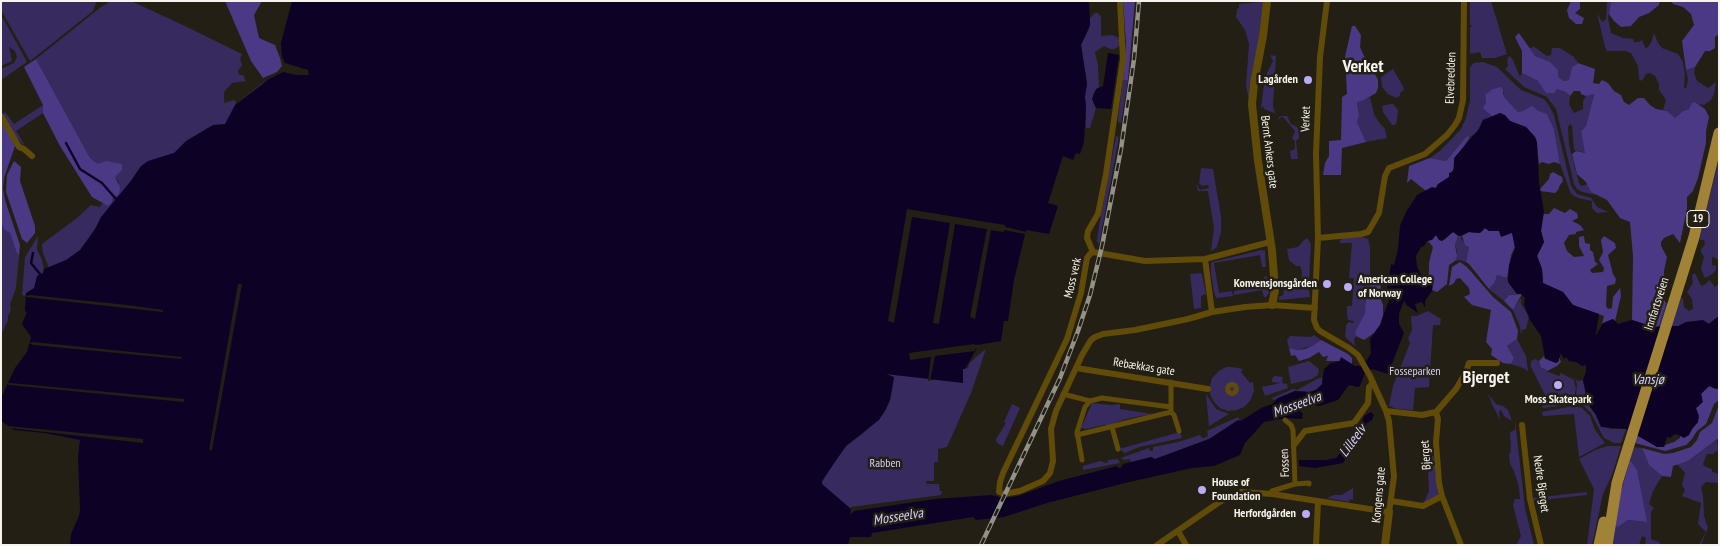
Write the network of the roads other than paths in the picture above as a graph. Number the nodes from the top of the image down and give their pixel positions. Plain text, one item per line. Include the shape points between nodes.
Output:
1 (1120, 1) edge
2 (1267, 1) edge
3 (1327, 1) edge
4 (1464, 1) edge
5 (1, 116) edge
6 (1719, 133) edge
7 (32, 156) dead end
8 (1318, 238) junction
9 (1270, 242) junction
10 (1093, 252) junction
11 (1205, 259) junction
12 (1272, 305) junction
13 (1315, 308) junction
14 (1212, 312) junction
15 (1364, 363) joint
16 (1497, 363) dead end
17 (1076, 368) junction
18 (1172, 382) junction
19 (1373, 382) junction
20 (1208, 389) dead end
21 (1063, 394) junction
22 (1090, 401) junction
23 (1171, 409) junction
24 (1386, 411) junction
25 (1436, 412) junction
26 (1285, 420) dead end
27 (1522, 425) dead end
28 (1112, 427) junction
29 (1179, 431) dead end
30 (1077, 435) junction
31 (1294, 445) junction
32 (1118, 449) dead end
33 (1082, 460) dead end
34 (1617, 483) junction
35 (1296, 484) junction
36 (1309, 484) dead end
37 (1272, 491) dead end
38 (1442, 496) junction
39 (1318, 502) junction
40 (1391, 502) junction
41 (1389, 512) junction
42 (1178, 531) junction
43 (1157, 545) edge
44 (1186, 545) edge
45 (1316, 545) edge
46 (1385, 545) edge
47 (1462, 545) edge
48 (1541, 545) edge
49 (1599, 545) edge
50 (1607, 545) edge

1 - 10 street, Moss verk via 1123,59 1105,182 1098,214 1087,234
2 - 9 street, Bernt Ankers gate via 1252,104
3 - 8 street, Verket via 1320,57 1316,154
4 - 8 street, Elvebredden via 1463,100 1459,118 1447,135 1425,154 1389,168 1379,213 1368,232
5 - 7 street via 19,147
6 - 34 highway, Innfartsveien / 19 via 1694,237
8 - 13 street, Verket
9 - 11 street
9 - 12 street, Bernt Ankers gate via 1274,280
10 - 11 street via 1145,261
10 - 21 street, Moss verk via 1088,258 1067,338 1003,473 999,492 1020,491 1045,480 1051,471 1052,424
11 - 14 street
12 - 13 street
12 - 14 street
13 - 15 street, Verket via 1315,324 1320,332 1354,351
14 - 17 street via 1095,337
15 - 19 street, Kongens gate
16 - 25 street via 1469,364 1456,389
17 - 18 street, Rebækkas gate
17 - 21 street
18 - 20 street, Rebækkas gate
18 - 23 street
19 - 24 street, Kongens gate
19 - 31 street via 1368,387 1368,403 1354,423 1305,431
21 - 22 street
22 - 23 street via 1102,398
22 - 30 street via 1085,407
23 - 28 street
23 - 29 street
24 - 25 street
24 - 40 street, Kongens gate via 1394,477
25 - 38 street, Bjerget via 1436,451
26 - 31 street, Fossen via 1293,430
27 - 48 street, Nedre Bjerget via 1530,499
28 - 30 street
28 - 32 street
30 - 33 street
31 - 35 street, Fossen
34 - 49 highway, Innfartsveien / 19 via 1606,509
34 - 50 highway, Innfartsveien / 19
35 - 36 street
35 - 37 street, Fossen
38 - 40 street via 1423,506
38 - 47 street, Bjerget
39 - 41 street
39 - 42 street via 1241,492 1221,501
39 - 45 street
40 - 41 street, Kongens gate
41 - 46 street, Kongens gate
42 - 43 street
42 - 44 street

